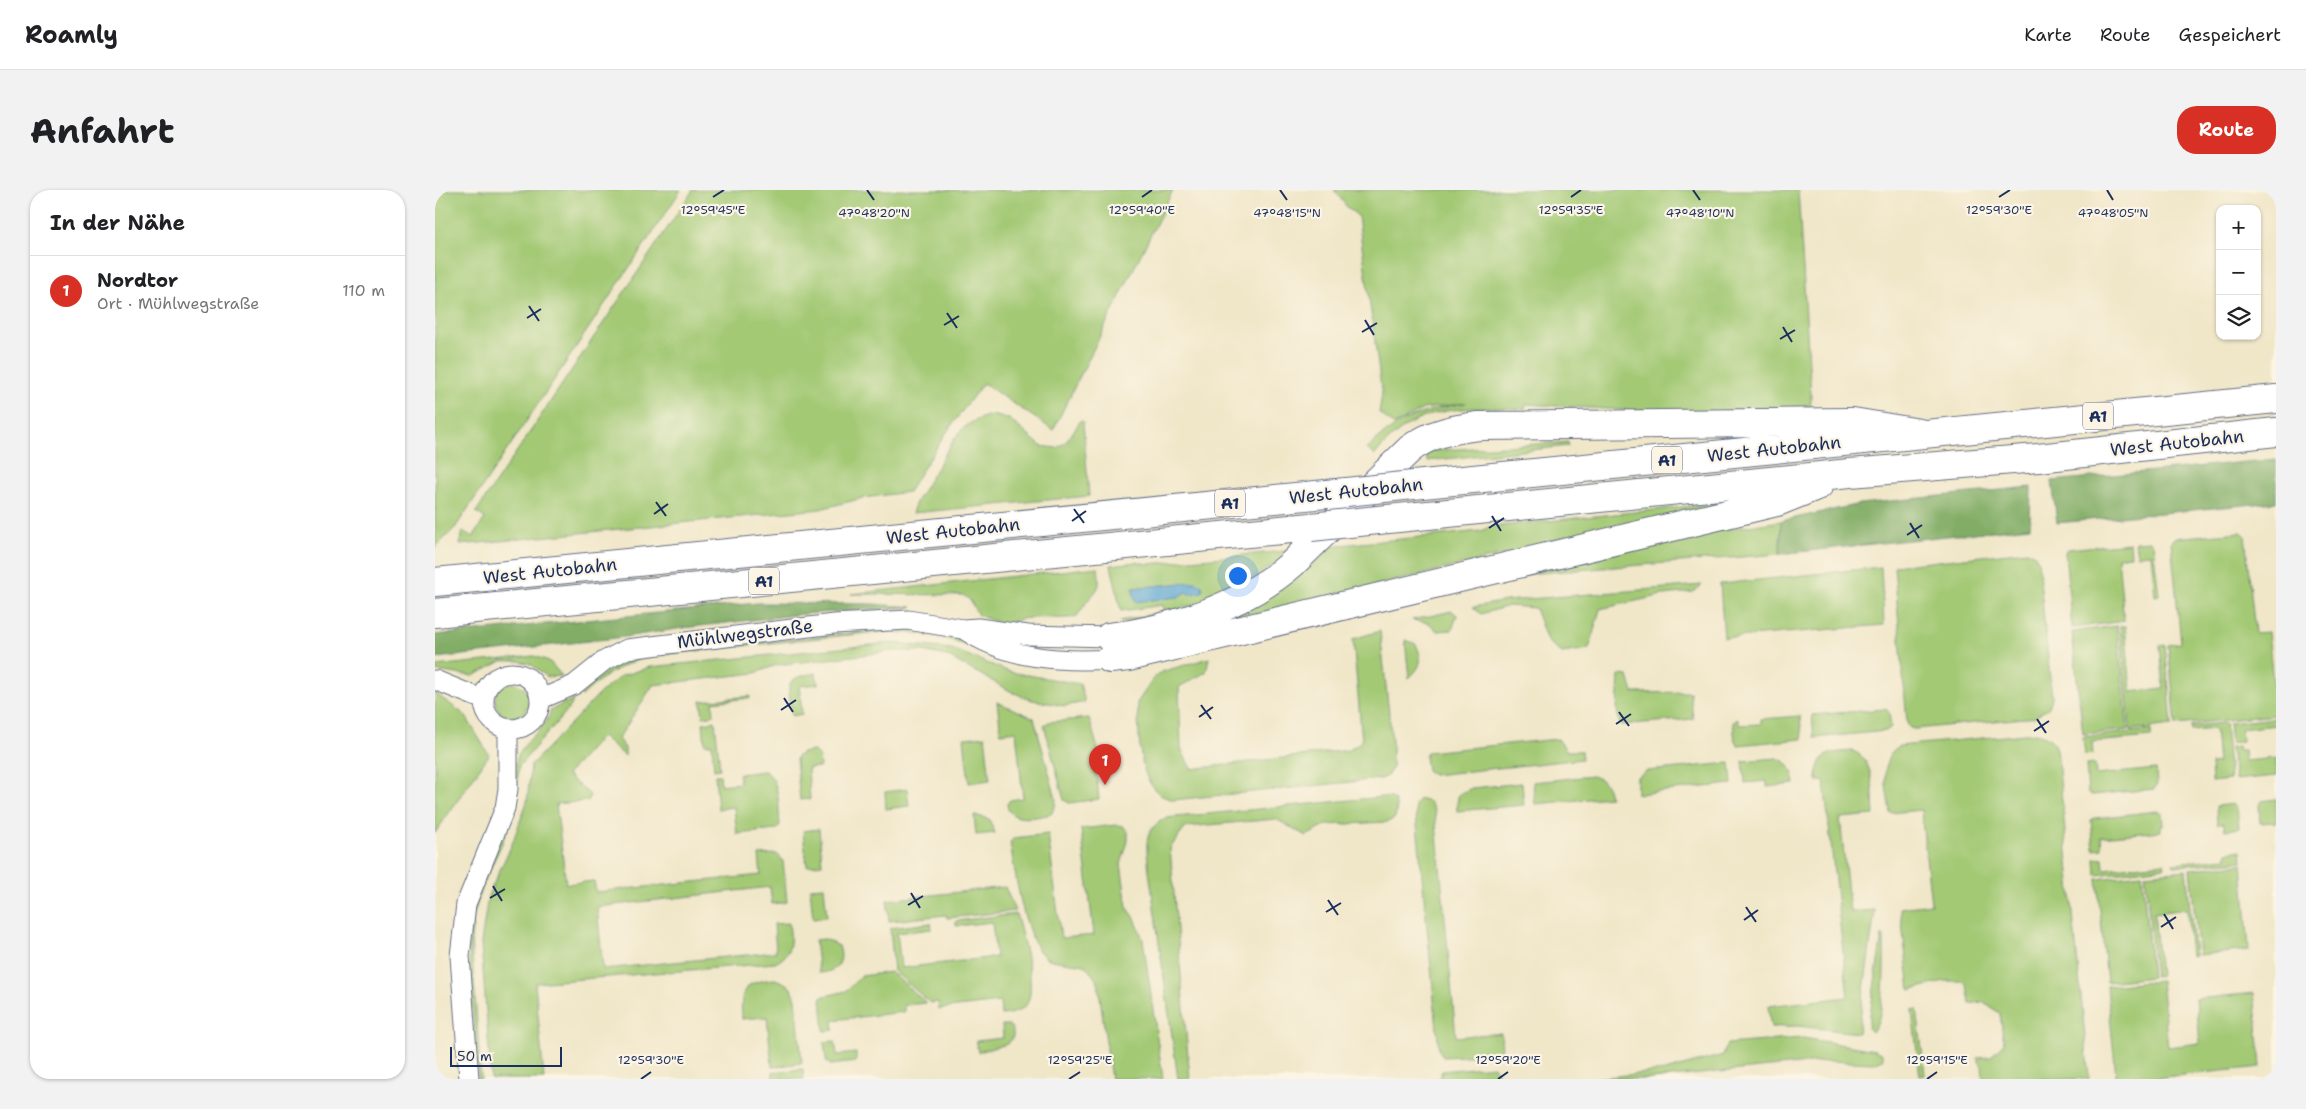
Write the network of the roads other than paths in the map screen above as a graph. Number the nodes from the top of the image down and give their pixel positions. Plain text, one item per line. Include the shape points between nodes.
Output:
1 (2276, 399) edge
2 (2276, 432) edge
3 (1920, 433) junction
4 (1850, 473) junction
5 (435, 582) edge
6 (435, 613) edge
7 (1109, 648) junction
8 (435, 680) edge
9 (541, 699) junction
10 (484, 700) junction
11 (508, 729) junction
12 (469, 1079) edge

1 - 3 highway, West Autobahn / A1
2 - 4 highway, West Autobahn / A1 via 2037,458
3 - 5 highway, West Autobahn / A1, bridge
3 - 7 highway via 1853,422 1455,428 1410,449 1275,579 1199,616 1124,636
4 - 6 highway, West Autobahn / A1, bridge
4 - 7 highway via 1777,502 1168,648 1129,657
7 - 9 street, Mühlwegstraße via 1045,658 981,642 963,630 908,620 834,624 641,646 617,653 574,685
8 - 10 street
9 - 10 street via 533,682 517,673 498,677 486,691
9 - 11 street via 537,714 528,725
10 - 11 street via 488,716
11 - 12 street via 505,808 466,904 460,956

